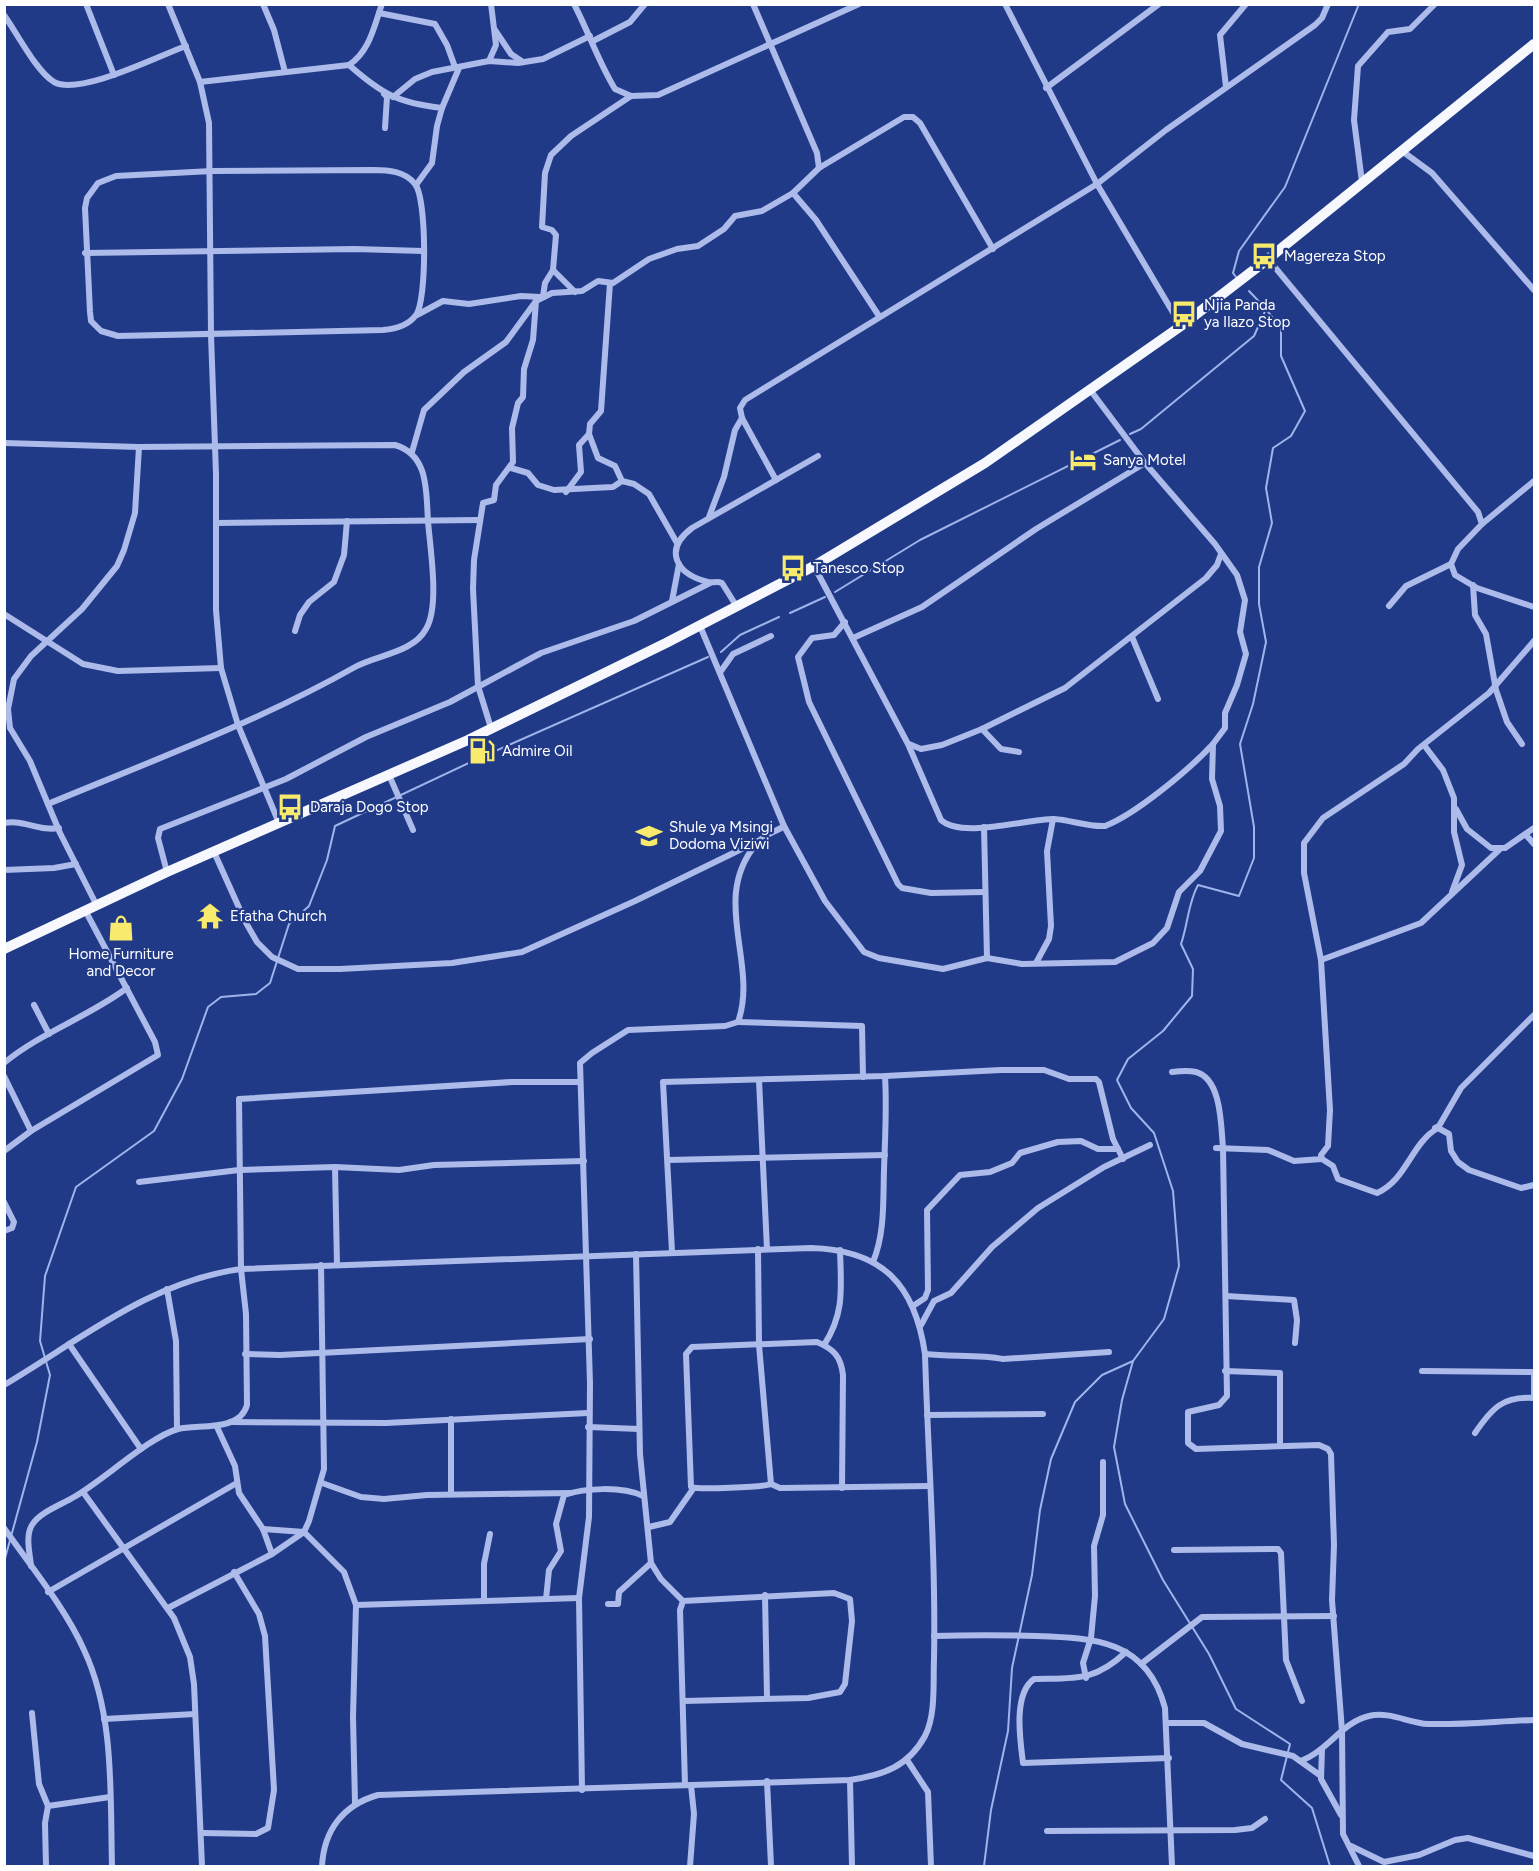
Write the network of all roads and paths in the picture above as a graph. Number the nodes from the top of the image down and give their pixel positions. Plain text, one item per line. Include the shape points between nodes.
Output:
1 (86, 4) edge
2 (168, 4) edge
3 (262, 4) edge
4 (382, 4) edge
5 (491, 4) edge
6 (574, 4) edge
7 (645, 4) edge
8 (753, 4) edge
9 (1005, 4) edge
10 (1159, 4) edge
11 (1246, 4) edge
12 (1328, 4) edge
13 (1435, 4) edge
14 (855, 5) edge
15 (379, 13) junction
16 (4, 15) edge
17 (493, 27) junction
18 (592, 39) junction
19 (1534, 44) edge
20 (769, 45) junction
21 (186, 46) junction
22 (489, 61) junction
23 (524, 63) junction
24 (349, 65) junction
25 (457, 68) junction
26 (285, 72) junction
27 (114, 75) junction
28 (200, 82) junction
29 (1226, 87) junction
30 (1046, 88) junction
31 (384, 93) junction
32 (631, 96) junction
33 (393, 97) junction
34 (442, 108) junction
35 (385, 128) dead end
36 (1402, 151) junction
37 (819, 168) junction
38 (212, 171) junction
39 (1362, 182) junction
40 (1097, 184) junction
41 (416, 185) junction
42 (793, 193) junction
43 (993, 249) junction
44 (423, 251) junction
45 (211, 252) junction
46 (85, 253) junction
47 (1268, 260) junction
48 (553, 270) junction
49 (610, 283) junction
50 (1534, 290) edge
51 (575, 292) junction
52 (539, 298) junction
53 (417, 315) junction
54 (879, 316) junction
55 (1181, 326) junction
56 (211, 335) junction
57 (1091, 391) junction
58 (742, 418) junction
59 (589, 434) junction
60 (4, 443) edge
61 (216, 446) junction
62 (139, 447) junction
63 (412, 452) junction
64 (818, 456) dead end
65 (1145, 464) junction
66 (511, 468) junction
67 (776, 480) junction
68 (622, 481) junction
69 (1534, 481) edge
70 (566, 492) junction
71 (708, 518) junction
72 (479, 520) junction
73 (347, 521) junction
74 (428, 521) junction
75 (216, 524) junction
76 (1482, 524) junction
77 (677, 543) junction
78 (1221, 554) junction
79 (679, 564) junction
80 (1451, 564) junction
81 (814, 566) junction
82 (710, 583) junction
83 (1473, 585) junction
84 (672, 601) junction
85 (1389, 606) dead end
86 (1534, 606) edge
87 (737, 607) junction
88 (4, 614) edge
89 (845, 622) junction
90 (699, 626) junction
91 (295, 631) dead end
92 (771, 636) dead end
93 (1131, 637) junction
94 (853, 638) junction
95 (45, 641) junction
96 (1534, 641) edge
97 (221, 668) junction
98 (721, 671) junction
99 (478, 686) junction
100 (1494, 686) junction
101 (1158, 699) dead end
102 (238, 724) junction
103 (491, 728) junction
104 (982, 729) junction
105 (7, 730) edge
106 (908, 744) junction
107 (1213, 744) junction
108 (1522, 744) dead end
109 (1424, 745) junction
110 (1019, 752) dead end
111 (391, 780) junction
112 (265, 787) junction
113 (48, 804) junction
114 (1456, 809) junction
115 (1053, 819) junction
116 (4, 823) edge
117 (279, 823) junction
118 (784, 826) junction
119 (984, 827) junction
120 (58, 828) junction
121 (1534, 828) edge
122 (413, 830) dead end
123 (1526, 835) junction
124 (758, 841) junction
125 (1534, 844) edge
126 (1499, 850) junction
127 (214, 852) junction
128 (76, 864) junction
129 (4, 870) edge
130 (167, 872) junction
131 (984, 892) junction
132 (1452, 893) junction
133 (96, 904) junction
134 (85, 910) junction
135 (4, 949) edge
136 (987, 958) junction
137 (1322, 960) junction
138 (1036, 963) junction
139 (127, 988) junction
140 (34, 1005) dead end
141 (1534, 1015) edge
142 (738, 1022) junction
143 (49, 1034) junction
144 (4, 1064) edge
145 (1172, 1072) dead end
146 (4, 1076) edge
147 (885, 1076) junction
148 (863, 1077) junction
149 (759, 1080) junction
150 (580, 1082) junction
151 (31, 1131) junction
152 (1150, 1145) dead end
153 (1219, 1148) junction
154 (1118, 1149) junction
155 (4, 1151) edge
156 (885, 1155) junction
157 (763, 1158) junction
158 (1123, 1159) junction
159 (1322, 1159) junction
160 (668, 1160) junction
161 (584, 1161) junction
162 (335, 1167) junction
163 (239, 1170) junction
164 (139, 1182) dead end
165 (1395, 1182) junction
166 (1534, 1185) edge
167 (4, 1202) edge
168 (4, 1231) edge
169 (758, 1249) junction
170 (766, 1249) junction
171 (840, 1250) junction
172 (672, 1252) junction
173 (636, 1254) junction
174 (588, 1255) junction
175 (873, 1262) junction
176 (321, 1265) junction
177 (337, 1265) junction
178 (241, 1269) junction
179 (167, 1289) junction
180 (1226, 1296) junction
181 (913, 1306) junction
182 (921, 1325) junction
183 (590, 1339) junction
184 (1295, 1343) dead end
185 (69, 1344) junction
186 (759, 1345) junction
187 (824, 1345) junction
188 (322, 1352) junction
189 (1109, 1352) dead end
190 (245, 1354) junction
191 (925, 1354) junction
192 (1226, 1371) junction
193 (1422, 1371) dead end
194 (1534, 1372) edge
195 (4, 1385) edge
196 (1534, 1397) edge
197 (588, 1413) junction
198 (1044, 1414) dead end
199 (927, 1415) junction
200 (451, 1419) junction
201 (226, 1422) junction
202 (324, 1423) junction
203 (217, 1427) junction
204 (588, 1427) junction
205 (177, 1429) junction
206 (639, 1429) junction
207 (1475, 1433) dead end
208 (1280, 1445) junction
209 (141, 1449) junction
210 (1103, 1462) dead end
211 (322, 1483) junction
212 (236, 1484) junction
213 (771, 1484) junction
214 (930, 1486) junction
215 (842, 1488) junction
216 (693, 1489) junction
217 (589, 1491) junction
218 (83, 1492) junction
219 (571, 1493) junction
220 (451, 1494) junction
221 (643, 1496) junction
222 (649, 1527) junction
223 (263, 1529) junction
224 (6, 1530) edge
225 (304, 1532) junction
226 (490, 1534) dead end
227 (122, 1548) junction
228 (1174, 1550) dead end
229 (272, 1554) junction
230 (651, 1563) junction
231 (31, 1566) junction
232 (234, 1572) junction
233 (48, 1592) junction
234 (765, 1595) junction
235 (579, 1598) junction
236 (546, 1599) junction
237 (484, 1600) junction
238 (683, 1601) junction
239 (608, 1604) dead end
240 (356, 1605) junction
241 (168, 1608) junction
242 (1334, 1616) junction
243 (1284, 1618) junction
244 (934, 1636) junction
245 (1091, 1638) junction
246 (1126, 1652) junction
247 (1141, 1664) junction
248 (1086, 1678) junction
249 (768, 1697) junction
250 (684, 1701) junction
251 (1302, 1701) dead end
252 (32, 1713) dead end
253 (195, 1714) junction
254 (104, 1719) junction
255 (1534, 1720) edge
256 (1167, 1723) junction
257 (1342, 1731) junction
258 (1322, 1749) junction
259 (1169, 1758) junction
260 (907, 1760) junction
261 (1300, 1761) junction
262 (1321, 1776) junction
263 (850, 1780) junction
264 (767, 1781) junction
265 (688, 1785) junction
266 (582, 1790) junction
267 (110, 1797) junction
268 (355, 1803) junction
269 (48, 1806) junction
270 (1341, 1815) junction
271 (1265, 1819) dead end
272 (1172, 1830) junction
273 (1047, 1831) dead end
274 (202, 1833) junction
275 (1350, 1846) junction
276 (1534, 1856) edge
277 (46, 1866) edge
278 (112, 1866) edge
279 (202, 1866) edge
280 (322, 1866) edge
281 (690, 1866) edge
282 (771, 1866) edge
283 (852, 1866) edge
284 (931, 1866) edge
285 (1172, 1866) edge
286 (1359, 1866) edge

1 - 27 street
2 - 21 street
3 - 26 street via 274,30
4 - 15 street
5 - 17 street
6 - 18 street
7 - 18 street via 630,22
8 - 20 street
9 - 30 street
10 - 30 street
11 - 29 street via 1220,35
12 - 29 street via 1315,25
13 - 39 street via 1410,29 1388,32 1358,66 1354,120
14 - 20 street
15 - 24 street via 368,43
15 - 25 street via 435,24
16 - 27 street via 54,81 64,86
17 - 22 street via 495,49
17 - 23 street via 511,54
18 - 23 street via 554,56
18 - 32 street via 602,69 615,89
19 - 36 highway
20 - 32 street via 658,94
20 - 37 street via 817,153
21 - 27 street
21 - 28 street
22 - 23 street
22 - 25 street
24 - 26 street
24 - 31 street
25 - 33 street via 419,77
25 - 34 street
26 - 28 street
28 - 38 street via 209,123
29 - 40 street
30 - 40 street
31 - 33 street
31 - 35 street
32 - 48 street via 551,154 541,214 543,229 552,230 555,236
33 - 34 street
34 - 41 street via 432,163
36 - 39 highway
36 - 50 street via 1432,173
37 - 42 street
37 - 43 street via 892,122 913,117
38 - 41 street via 387,170 405,175
38 - 45 street
38 - 46 street via 116,176 99,183 87,198
39 - 47 highway
40 - 43 street
40 - 55 street
41 - 44 street via 423,203
42 - 49 street via 762,211 735,216 724,229 698,246 649,258
42 - 54 street via 816,220
43 - 54 street
44 - 45 street
44 - 53 street
45 - 46 street
45 - 56 street
46 - 56 street via 90,317 101,331 118,336
47 - 55 highway
47 - 76 street via 1478,512
48 - 51 street
48 - 52 street
49 - 51 street via 598,281
49 - 59 street via 601,411 590,424
51 - 52 street
52 - 53 street via 521,296 469,304 443,301
52 - 63 street via 506,342 464,372 424,410
52 - 66 street via 534,338 524,369 523,397 512,428
53 - 56 street via 398,327 383,330
54 - 58 street via 746,400 740,408
55 - 57 highway
56 - 61 street
57 - 65 street
57 - 81 highway via 962,478
58 - 67 street
58 - 71 street
59 - 68 street via 598,458 615,466
59 - 70 street via 577,449 581,472
60 - 62 street
61 - 62 street
61 - 63 street via 385,444
61 - 75 street
62 - 95 street via 135,513 117,566 82,609
63 - 74 street via 423,474
64 - 67 street
65 - 78 street
65 - 94 street via 1036,529 922,606
66 - 70 street via 528,473 541,487
66 - 72 street via 496,485 494,500 483,503
67 - 71 street
68 - 70 street via 613,487
68 - 77 street via 649,494
69 - 76 street
71 - 77 street
72 - 74 street
72 - 99 street via 473,570
73 - 74 street
73 - 75 street
73 - 91 street via 342,562 334,582 309,602
74 - 102 street via 434,573 429,621 421,635 302,697
75 - 97 street
76 - 80 street via 1458,549
77 - 79 street via 675,555
78 - 93 street via 1206,578
78 - 107 street via 1237,575 1244,597 1240,632 1246,654 1225,713 1225,728
79 - 82 street via 686,573
79 - 84 street
80 - 83 street via 1455,575
80 - 85 street via 1406,586
81 - 87 highway
81 - 89 street
82 - 84 street
82 - 87 street via 718,581 725,585
83 - 86 street
83 - 100 street via 1475,615 1486,634
84 - 99 street via 634,621 541,652
87 - 90 highway
88 - 95 street
89 - 94 street
89 - 131 street via 834,635 812,639 798,657 809,702 898,884 931,893
90 - 98 street
90 - 103 highway
92 - 98 street via 733,654
93 - 101 street
93 - 104 street via 1065,688
94 - 106 street
95 - 97 street via 83,664 103,669
95 - 105 street via 14,679
96 - 100 street
97 - 102 street
98 - 118 street
99 - 103 street
99 - 112 street
100 - 108 street via 1507,722
100 - 109 street
102 - 112 street
102 - 113 street
103 - 111 highway
104 - 106 street via 930,748
104 - 110 street via 1000,749
105 - 113 street via 30,761
106 - 119 street via 941,820 950,827
107 - 115 street via 1200,759 1113,823 1100,826
107 - 138 street via 1212,779 1220,806 1221,831 1200,871 1179,892 1163,934 1115,962
109 - 114 street via 1443,770
109 - 137 street via 1404,764 1323,818 1304,843 1304,873
111 - 117 highway
111 - 122 street
112 - 117 street
112 - 130 street via 160,829 158,838
113 - 120 street
114 - 126 street via 1467,829
114 - 132 street via 1454,832 1462,865
115 - 119 street
115 - 138 street via 1047,851 1051,926
116 - 120 street via 24,823 45,830
117 - 127 highway
118 - 124 street
118 - 136 street via 825,901 864,952 943,969
119 - 131 street
120 - 128 street
121 - 123 street
123 - 125 street
123 - 126 street
124 - 127 street via 522,952 397,967 298,969 272,957 244,921
124 - 142 street via 738,875 737,884 735,924 744,1004
126 - 132 street
127 - 130 highway
128 - 129 street
128 - 133 street
130 - 133 highway
131 - 136 street
132 - 137 street via 1421,923
133 - 134 highway
134 - 135 highway
134 - 139 street
136 - 138 street
137 - 159 street via 1330,1110 1328,1146
139 - 143 street via 93,1012
139 - 151 street via 155,1042 157,1056
140 - 143 street
141 - 165 street via 1461,1088 1439,1126 1427,1132 1395,1175
142 - 148 street via 862,1026
142 - 150 street via 725,1026 628,1030 580,1064
143 - 144 street
145 - 153 street via 1197,1072 1207,1078 1220,1109
146 - 151 street
147 - 148 street
147 - 154 street via 1044,1070 1069,1079 1096,1079
147 - 156 street
148 - 149 street
149 - 157 street
149 - 160 street via 663,1082
150 - 161 street
150 - 163 street via 512,1082 242,1097 237,1105
151 - 155 street
152 - 158 street
153 - 159 street via 1268,1150 1294,1161
153 - 180 street
154 - 158 street
154 - 181 street via 1098,1149 1081,1141 1058,1142 1020,1153 1012,1163 990,1172 960,1175 927,1210 928,1290 925,1298
156 - 157 street
156 - 175 street via 881,1236
157 - 160 street
157 - 170 street
158 - 182 street via 1029,1215 992,1247 951,1293 934,1301
159 - 165 street via 1334,1166 1338,1179 1375,1193
160 - 172 street
161 - 162 street via 434,1165 399,1170
161 - 174 street
162 - 163 street
162 - 177 street
163 - 164 street
163 - 178 street
165 - 166 street via 1427,1134 1438,1128 1449,1134 1451,1151 1469,1170 1521,1188
167 - 168 street via 14,1222 12,1228
169 - 170 street
169 - 172 street
169 - 186 street
170 - 171 street
171 - 175 street
171 - 187 street via 842,1296 837,1322
172 - 173 street
173 - 174 street
173 - 206 street
174 - 177 street
174 - 183 street
175 - 181 street via 897,1280
176 - 177 street
176 - 178 street
176 - 188 street
178 - 179 street via 204,1275
178 - 190 street
179 - 185 street
179 - 205 street via 176,1341
180 - 184 street via 1294,1300
180 - 192 street
181 - 182 street
182 - 191 street
183 - 188 street
183 - 197 street
185 - 195 street
185 - 209 street
186 - 187 street
186 - 213 street
186 - 216 street via 699,1346 686,1354
187 - 215 street via 835,1352 842,1364
188 - 190 street
188 - 202 street
189 - 191 street via 1003,1359
190 - 201 street via 248,1405 241,1416
191 - 199 street
192 - 208 street via 1280,1373
192 - 208 street via 1227,1396 1219,1405 1188,1412 1191,1448
193 - 194 street
194 - 196 street
196 - 207 street via 1506,1401 1486,1416
197 - 200 street
197 - 204 street
198 - 199 street
199 - 214 street
200 - 202 street
200 - 220 street
201 - 202 street
201 - 203 street
202 - 211 street
203 - 205 street
203 - 212 street via 235,1466
204 - 206 street
204 - 217 street
205 - 209 street
206 - 221 street
208 - 242 street via 1319,1445 1331,1454
209 - 218 street
210 - 245 street via 1103,1515 1094,1546
211 - 220 street via 371,1499
211 - 225 street
212 - 223 street
212 - 227 street
213 - 215 street via 780,1488
213 - 216 street
214 - 215 street
214 - 244 street
216 - 222 street via 670,1522
217 - 219 street
217 - 221 street via 628,1491
217 - 235 street
218 - 227 street
218 - 231 street via 40,1516 32,1525
219 - 220 street
219 - 236 street via 561,1499 556,1524 561,1551 548,1572
221 - 222 street
222 - 230 street
223 - 225 street
223 - 229 street
224 - 231 street
225 - 229 street
225 - 240 street via 344,1572
226 - 237 street via 484,1564
227 - 233 street
227 - 241 street
228 - 243 street via 1278,1549
229 - 232 street
230 - 238 street via 661,1580
230 - 239 street via 619,1592 618,1604
231 - 233 street
232 - 241 street
232 - 274 street via 259,1614 265,1636 273,1756 272,1813 268,1828 259,1834
233 - 254 street via 84,1650
234 - 238 street
234 - 249 street
234 - 249 street via 834,1593 850,1599 851,1605 844,1689 808,1698
235 - 236 street
235 - 266 street
236 - 237 street
237 - 240 street
238 - 250 street via 680,1610
240 - 268 street
241 - 253 street via 190,1657
242 - 243 street
242 - 257 street
243 - 247 street via 1202,1617
243 - 251 street via 1286,1660
244 - 245 street
244 - 260 street via 930,1721 924,1738
245 - 246 street
245 - 248 street via 1083,1663
246 - 247 street
246 - 248 street via 1112,1665
247 - 256 street via 1158,1689
248 - 259 street via 1034,1679 1028,1684 1022,1696 1023,1762
249 - 250 street
250 - 265 street
252 - 269 street via 39,1784
253 - 254 street
253 - 274 street
254 - 267 street
255 - 257 street via 1444,1724 1376,1715
256 - 259 street
256 - 261 street via 1204,1724 1242,1744
257 - 258 street
257 - 270 street
258 - 261 street
258 - 262 street
259 - 272 street
260 - 263 street via 882,1775
260 - 284 street via 928,1792
261 - 262 street
262 - 270 street
263 - 264 street
263 - 283 street
264 - 265 street
264 - 282 street
265 - 266 street
265 - 281 street via 694,1814
266 - 268 street via 391,1793
267 - 269 street
267 - 278 street
268 - 280 street via 332,1827
269 - 277 street
270 - 275 street via 1343,1834
271 - 272 street via 1252,1828
272 - 273 street
272 - 285 street
274 - 279 street
275 - 276 street via 1384,1862 1468,1839
275 - 286 street

